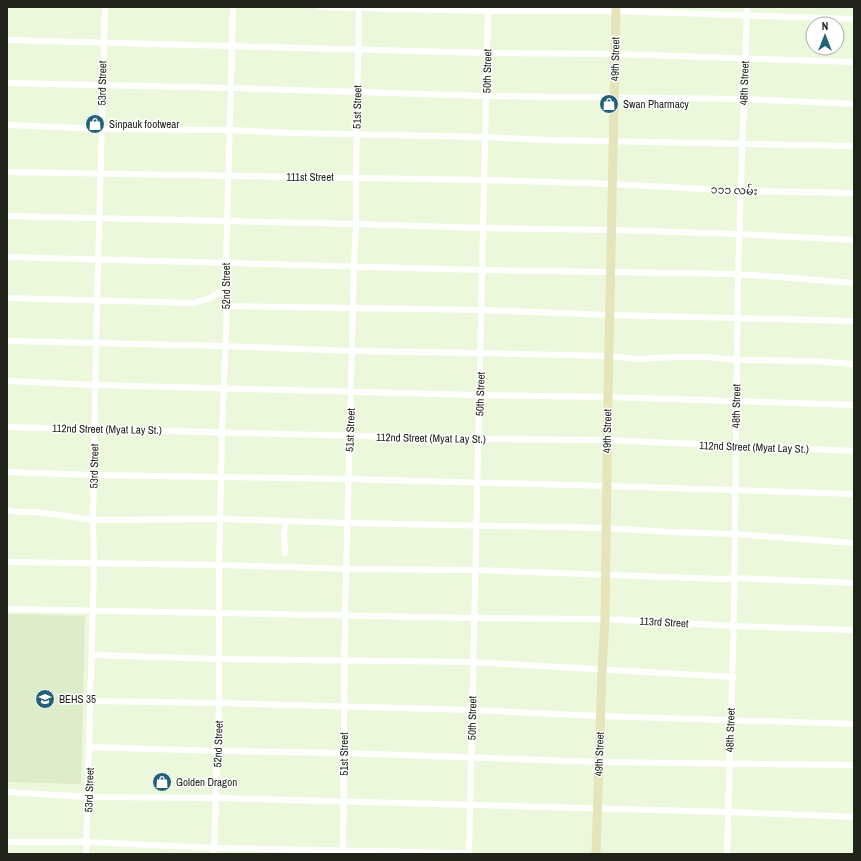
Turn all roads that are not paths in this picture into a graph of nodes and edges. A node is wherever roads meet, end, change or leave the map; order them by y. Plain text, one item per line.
1 (105, 7) edge
2 (233, 7) edge
3 (318, 7) edge
4 (747, 7) edge
5 (359, 8) edge
6 (488, 9) edge
7 (616, 9) edge
8 (746, 16) junction
9 (854, 19) edge
10 (7, 40) edge
11 (103, 43) junction
12 (231, 46) junction
13 (359, 50) junction
14 (487, 53) junction
15 (616, 54) junction
16 (745, 58) junction
17 (854, 62) edge
18 (7, 83) edge
19 (102, 86) junction
20 (230, 88) junction
21 (358, 92) junction
22 (486, 96) junction
23 (614, 98) junction
24 (744, 99) junction
25 (854, 104) edge
26 (7, 124) edge
27 (101, 129) junction
28 (229, 130) junction
29 (357, 134) junction
30 (485, 137) junction
31 (614, 141) junction
32 (742, 144) junction
33 (854, 146) edge
34 (7, 172) edge
35 (100, 173) junction
36 (229, 176) junction
37 (356, 177) junction
38 (484, 180) junction
39 (613, 184) junction
40 (741, 191) junction
41 (854, 193) edge
42 (7, 216) edge
43 (99, 219) junction
44 (228, 221) junction
45 (356, 224) junction
46 (482, 228) junction
47 (612, 230) junction
48 (740, 234) junction
49 (854, 240) edge
50 (7, 257) edge
51 (98, 259) junction
52 (226, 263) junction
53 (354, 266) junction
54 (482, 270) junction
55 (611, 272) junction
56 (738, 274) junction
57 (854, 283) edge
58 (226, 289) junction
59 (7, 298) edge
60 (97, 300) junction
61 (227, 306) junction
62 (353, 308) junction
63 (481, 310) junction
64 (610, 315) junction
65 (738, 318) junction
66 (854, 321) edge
67 (7, 341) edge
68 (96, 342) junction
69 (225, 346) junction
70 (352, 351) junction
71 (481, 352) junction
72 (609, 356) junction
73 (737, 360) junction
74 (854, 364) edge
75 (7, 381) edge
76 (95, 385) junction
77 (223, 389) junction
78 (352, 392) junction
79 (480, 396) junction
80 (608, 397) junction
81 (736, 401) junction
82 (854, 405) edge
83 (7, 427) edge
84 (95, 429) junction
85 (222, 432) junction
86 (350, 436) junction
87 (478, 439) junction
88 (607, 440) junction
89 (736, 446) junction
90 (854, 451) edge
91 (7, 472) edge
92 (94, 475) junction
93 (221, 478) junction
94 (349, 480) junction
95 (477, 483) junction
96 (606, 486) junction
97 (736, 490) junction
98 (854, 494) edge
99 (7, 510) edge
100 (220, 519) junction
101 (93, 520) junction
102 (286, 521) junction
103 (349, 523) junction
104 (476, 526) junction
105 (606, 528) junction
106 (735, 534) junction
107 (854, 543) edge
108 (285, 553) dead end
109 (7, 562) edge
110 (94, 564) junction
111 (219, 565) junction
112 (347, 569) junction
113 (475, 570) junction
114 (605, 574) junction
115 (734, 578) junction
116 (854, 583) edge
117 (7, 609) edge
118 (93, 610) junction
119 (219, 612) junction
120 (345, 615) junction
121 (474, 618) junction
122 (605, 619) junction
123 (734, 626) junction
124 (854, 630) edge
125 (92, 655) junction
126 (220, 659) junction
127 (345, 660) junction
128 (473, 662) junction
129 (602, 670) junction
130 (733, 677) junction
131 (91, 701) junction
132 (220, 703) junction
133 (345, 707) junction
134 (472, 710) junction
135 (600, 716) junction
136 (730, 721) junction
137 (854, 724) edge
138 (90, 747) junction
139 (217, 751) junction
140 (344, 753) junction
141 (472, 757) junction
142 (598, 762) junction
143 (729, 763) junction
144 (854, 765) edge
145 (7, 792) edge
146 (89, 797) junction
147 (216, 798) junction
148 (344, 801) junction
149 (471, 805) junction
150 (597, 808) junction
151 (729, 812) junction
152 (854, 817) edge
153 (7, 842) edge
154 (87, 842) junction
155 (214, 851) edge
156 (343, 852) edge
157 (86, 854) edge
158 (470, 854) edge
159 (596, 854) edge
160 (727, 854) edge

1 - 11 street, 53rd Street
2 - 12 street, 52nd Street
3 - 5 street
4 - 8 street, 48th Street
5 - 6 street
5 - 13 street, 51st Street
6 - 7 street
6 - 14 street, 50th Street
7 - 8 street
7 - 15 main road, 49th Street
8 - 9 street
8 - 16 street, 48th Street
10 - 11 street
11 - 12 street
11 - 19 street, 53rd Street
12 - 13 street
12 - 20 street, 52nd Street
13 - 14 street
13 - 21 street, 51st Street
14 - 15 street
14 - 22 street, 50th Street
15 - 16 street
15 - 23 main road, 49th Street
16 - 17 street
16 - 24 street, 48th Street
18 - 19 street
19 - 20 street
19 - 27 street, 53rd Street
20 - 21 street
20 - 28 street, 52nd Street
21 - 22 street
21 - 29 street, 51st Street
22 - 23 street
22 - 30 street, 50th Street
23 - 24 street
23 - 31 main road, 49th Street
24 - 25 street
24 - 32 street, 48th Street
26 - 27 street
27 - 28 street
27 - 35 street, 53rd Street
28 - 29 street
28 - 36 street, 52nd Street
29 - 30 street
29 - 37 street, 51st Street
30 - 31 street
30 - 38 street, 50th Street
31 - 32 street
31 - 39 main road, 49th Street
32 - 33 street
32 - 40 street, 48th Street
34 - 35 street, 111st Street
35 - 36 street, 111st Street
35 - 43 street, 53rd Street
36 - 37 street, 111st Street
36 - 44 street, 52nd Street
37 - 38 street, 111st Street
37 - 45 street, 51st Street
38 - 39 street, 111st Street
38 - 46 street, 50th Street
39 - 40 street, ၁၁၁ လမ်း
39 - 47 main road, 49th Street
40 - 41 street, ၁၁၁ လမ်း
40 - 48 street, 48th Street
42 - 43 street
43 - 44 street
43 - 51 street, 53rd Street
44 - 45 street
44 - 52 street, 52nd Street
45 - 46 street
45 - 53 street, 51st Street
46 - 47 street
46 - 54 street, 50th Street
47 - 48 street
47 - 55 main road, 49th Street
48 - 49 street
48 - 56 street, 48th Street
50 - 51 street
51 - 52 street
51 - 60 street, 53rd Street
52 - 53 street
52 - 58 street, 52nd Street
53 - 54 street
53 - 62 street, 51st Street
54 - 55 street
54 - 63 street, 50th Street
55 - 56 street
55 - 64 main road, 49th Street
56 - 57 street
56 - 65 street, 48th Street
58 - 60 street
58 - 61 street, 52nd Street
59 - 60 street
60 - 68 street, 53rd Street
61 - 62 street
61 - 69 street, 52nd Street
62 - 63 street
62 - 70 street, 51st Street
63 - 64 street
63 - 71 street, 50th Street
64 - 65 street
64 - 72 main road, 49th Street
65 - 66 street
65 - 73 street, 48th Street
67 - 68 street
68 - 69 street
68 - 76 street, 53rd Street
69 - 70 street
69 - 77 street, 52nd Street
70 - 71 street
70 - 78 street, 51st Street
71 - 72 street
71 - 79 street, 50th Street
72 - 73 street
72 - 80 main road, 49th Street
73 - 74 street
73 - 81 street, 48th Street
75 - 76 street
76 - 77 street
76 - 84 street, 53rd Street
77 - 78 street
77 - 85 street, 52nd Street
78 - 79 street
78 - 86 street, 51st Street
79 - 80 street
79 - 87 street, 50th Street
80 - 81 street
80 - 88 main road, 49th Street
81 - 82 street
81 - 89 street, 48th Street
83 - 84 street, 112nd Street (Myat Lay St.)
84 - 85 street, 112nd Street (Myat Lay St.)
84 - 92 street, 53rd Street
85 - 86 street, 112nd Street (Myat Lay St.)
85 - 93 street, 52nd Street
86 - 87 street, 112nd Street (Myat Lay St.)
86 - 94 street, 51st Street
87 - 88 street, 112nd Street (Myat Lay St.)
87 - 95 street, 50th Street
88 - 89 street, 112nd Street (Myat Lay St.)
88 - 96 main road, 49th Street
89 - 90 street, 112nd Street (Myat Lay St.)
89 - 97 street, 48th Street
91 - 92 street
92 - 93 street
92 - 101 street, 53rd Street
93 - 94 street
93 - 100 street, 52nd Street
94 - 95 street
94 - 103 street, 51st Street
95 - 96 street
95 - 104 street, 50th Street
96 - 97 street
96 - 105 main road, 49th Street
97 - 98 street
97 - 106 street, 48th Street
99 - 101 street
100 - 101 street
100 - 102 street
100 - 111 street, 52nd Street
101 - 110 street, 53rd Street
102 - 103 street
102 - 108 street
103 - 104 street
103 - 112 street, 51st Street
104 - 105 street
104 - 113 street, 50th Street
105 - 106 street
105 - 114 main road, 49th Street
106 - 107 street
106 - 115 street, 48th Street
109 - 110 street
110 - 111 street
110 - 118 street, 53rd Street
111 - 112 street
111 - 119 street, 52nd Street
112 - 113 street
112 - 120 street, 51st Street
113 - 114 street
113 - 121 street, 50th Street
114 - 115 street
114 - 122 main road, 49th Street
115 - 116 street
115 - 123 street, 48th Street
117 - 118 street, 113rd Street
118 - 119 street, 113rd Street
118 - 125 street, 53rd Street
119 - 120 street, 113rd Street
119 - 126 street, 52nd Street
120 - 121 street, 113rd Street
120 - 127 street, 51st Street
121 - 122 street, 113rd Street
121 - 128 street, 50th Street
122 - 123 street, 113rd Street
122 - 129 main road, 49th Street
123 - 124 street, 113rd Street
123 - 130 street, 48th Street
125 - 126 street
125 - 131 street, 53rd Street
126 - 127 street
126 - 132 street, 52nd Street
127 - 128 street
127 - 133 street, 51st Street
128 - 129 street
128 - 134 street, 50th Street
129 - 130 street
129 - 135 main road, 49th Street
130 - 136 street, 48th Street
131 - 132 street
131 - 138 street, 53rd Street
132 - 133 street
132 - 139 street, 52nd Street
133 - 134 street
133 - 140 street, 51st Street
134 - 135 street
134 - 141 street, 50th Street
135 - 136 street
135 - 142 main road, 49th Street
136 - 137 street
136 - 143 street, 48th Street
138 - 139 street
138 - 146 street, 53rd Street
139 - 140 street
139 - 147 street, 52nd Street
140 - 141 street
140 - 148 street, 51st Street
141 - 142 street
141 - 149 street, 50th Street
142 - 143 street
142 - 150 main road, 49th Street
143 - 144 street
143 - 151 street, 48th Street
145 - 146 street
146 - 147 street
146 - 154 street, 53rd Street
147 - 148 street
147 - 155 street, 52nd Street
148 - 149 street
148 - 156 street, 51st Street
149 - 150 street
149 - 158 street, 50th Street
150 - 151 street
150 - 159 main road, 49th Street
151 - 152 street
151 - 160 street, 48th Street
153 - 154 street
154 - 155 street
154 - 157 street, 53rd Street
155 - 156 street
156 - 158 street

